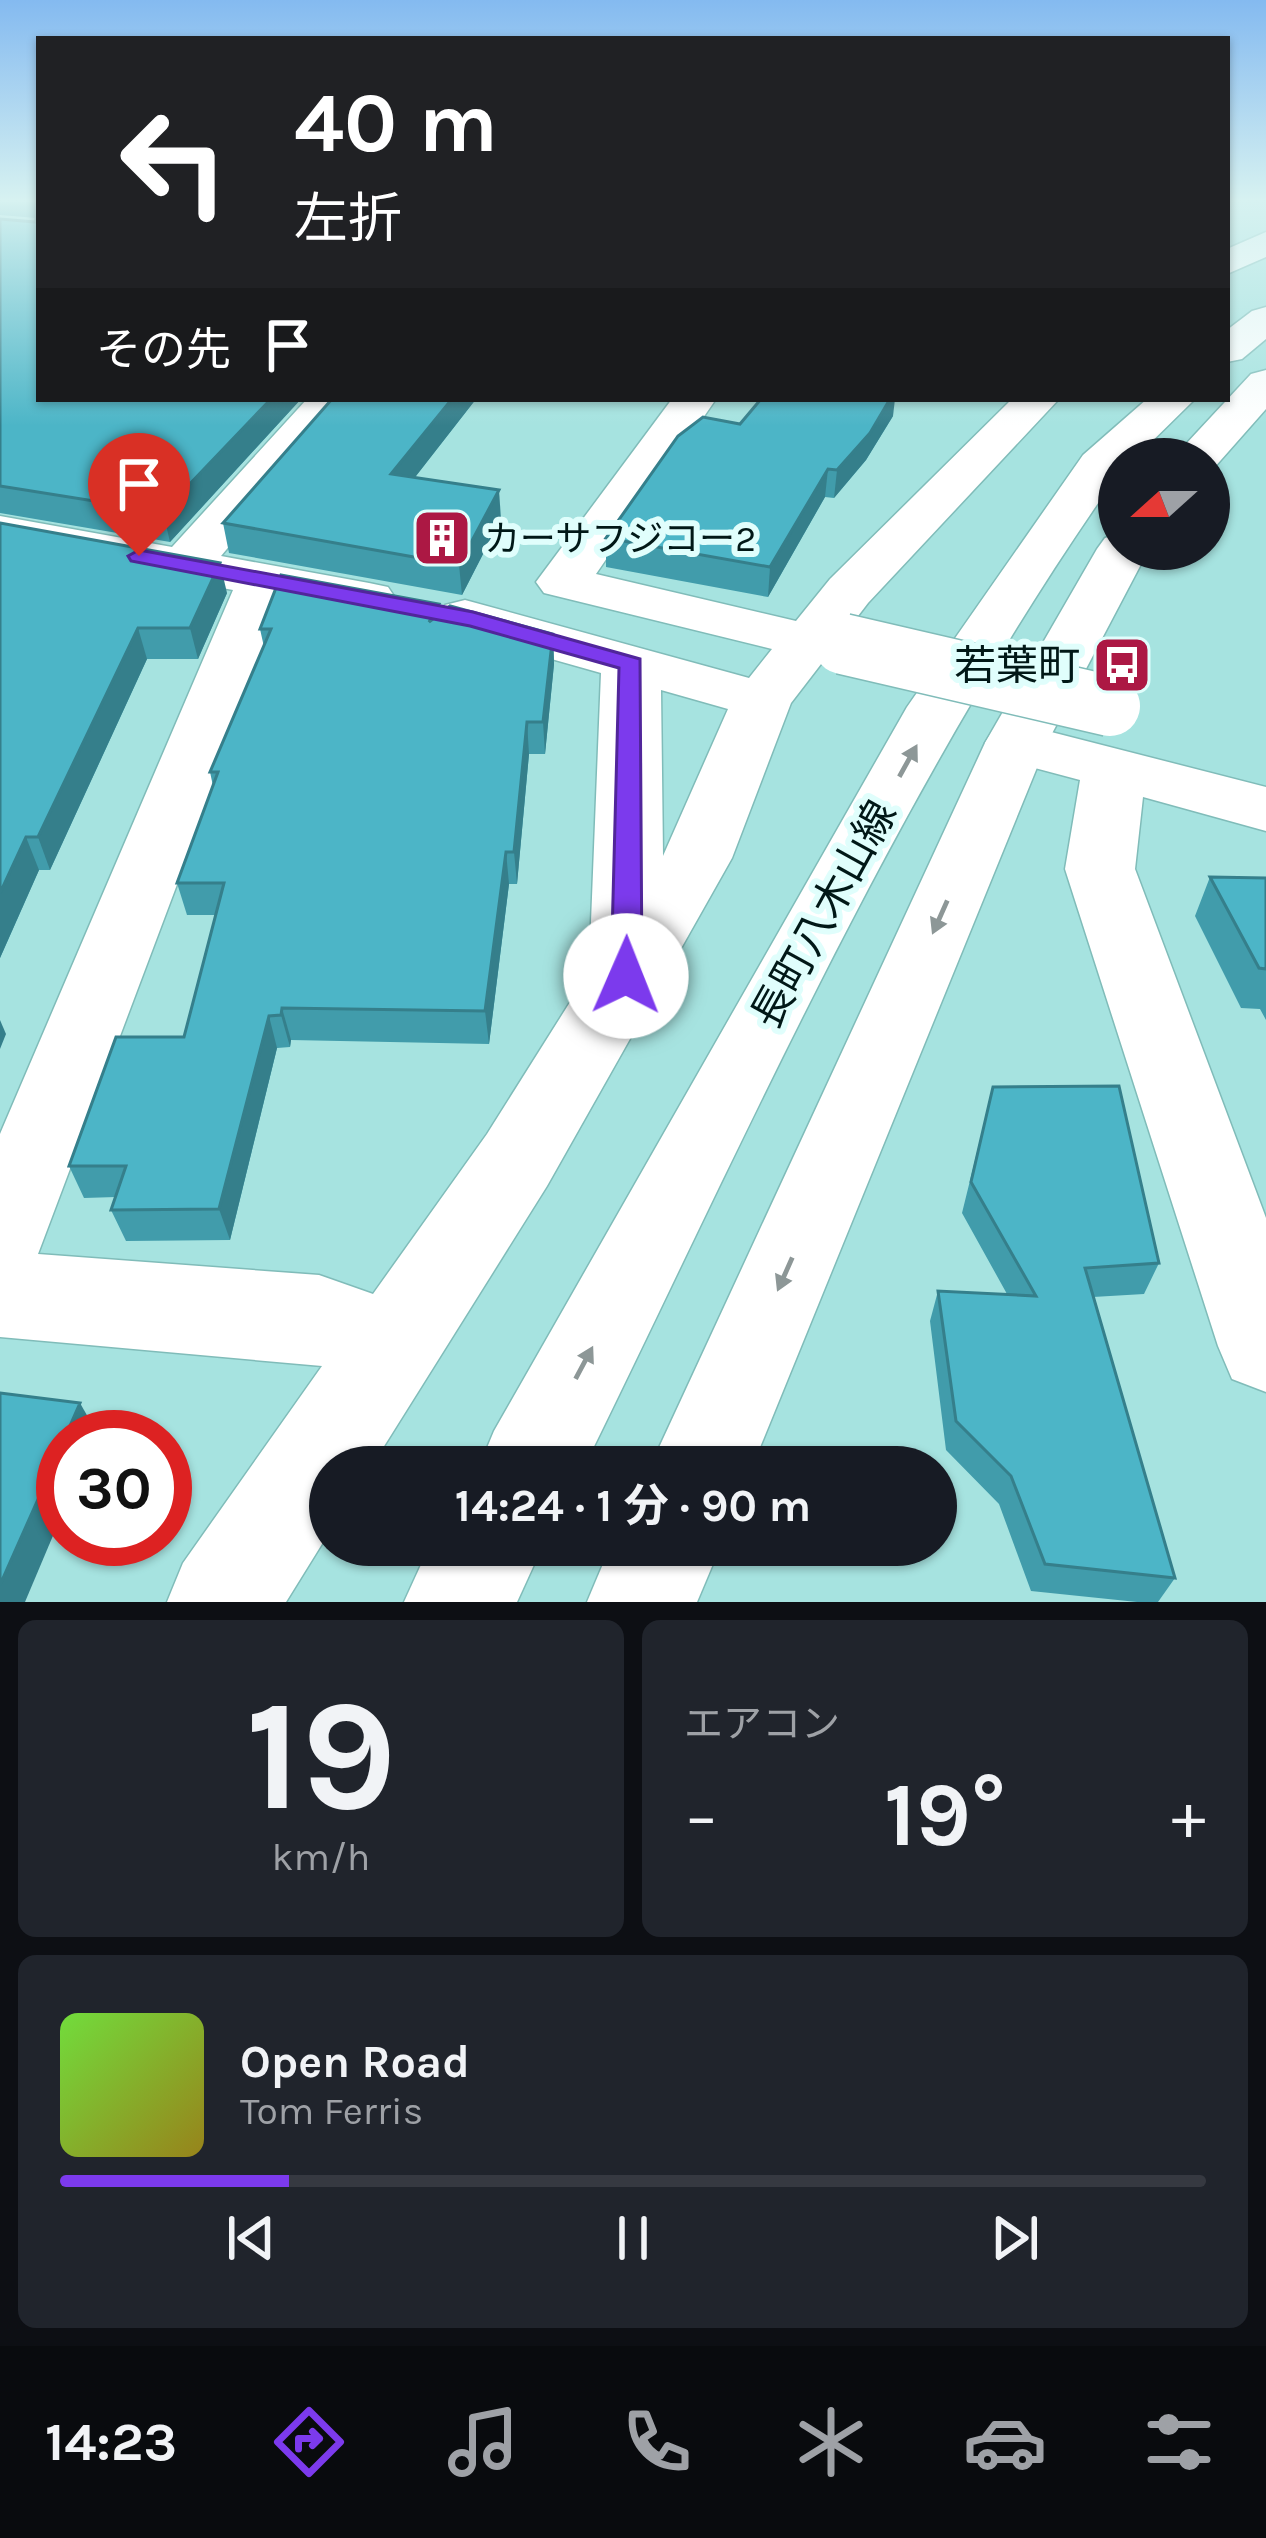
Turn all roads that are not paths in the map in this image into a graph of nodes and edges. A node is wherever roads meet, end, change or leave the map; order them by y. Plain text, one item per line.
1 (1266, 319) edge
2 (1230, 348) edge
3 (1266, 382) edge
4 (328, 402) edge
5 (692, 402) edge
6 (1034, 402) edge
7 (1170, 402) edge
8 (1215, 438) edge
9 (0, 531) edge
10 (184, 565) junction
11 (1111, 570) edge
12 (265, 579) junction
13 (804, 662) junction
14 (631, 664) junction
15 (1112, 738) junction
16 (1016, 743) junction
17 (1266, 809) edge
18 (626, 976) junction
19 (0, 1238) edge
20 (0, 1294) edge
21 (1266, 1346) edge
22 (393, 1347) junction
23 (541, 1446) edge
24 (709, 1446) edge
25 (478, 1566) edge
26 (658, 1566) edge
27 (222, 1602) edge
28 (459, 1602) edge
29 (642, 1602) edge

1 - 2 street
3 - 8 street
4 - 10 street
5 - 13 street
6 - 13 street
23 -> 7 street, 長町八木山線
9 - 10 street
10 - 12 street
11 - 16 street
12 - 14 street
12 - 19 street
13 - 14 street
13 - 15 street, bridge
13 - 18 street
14 - 18 street
15 - 16 street
15 - 17 street
15 - 21 street
16 -> 24 street
18 - 22 street
20 - 22 street
22 - 27 street
25 - 28 street
26 - 29 street

